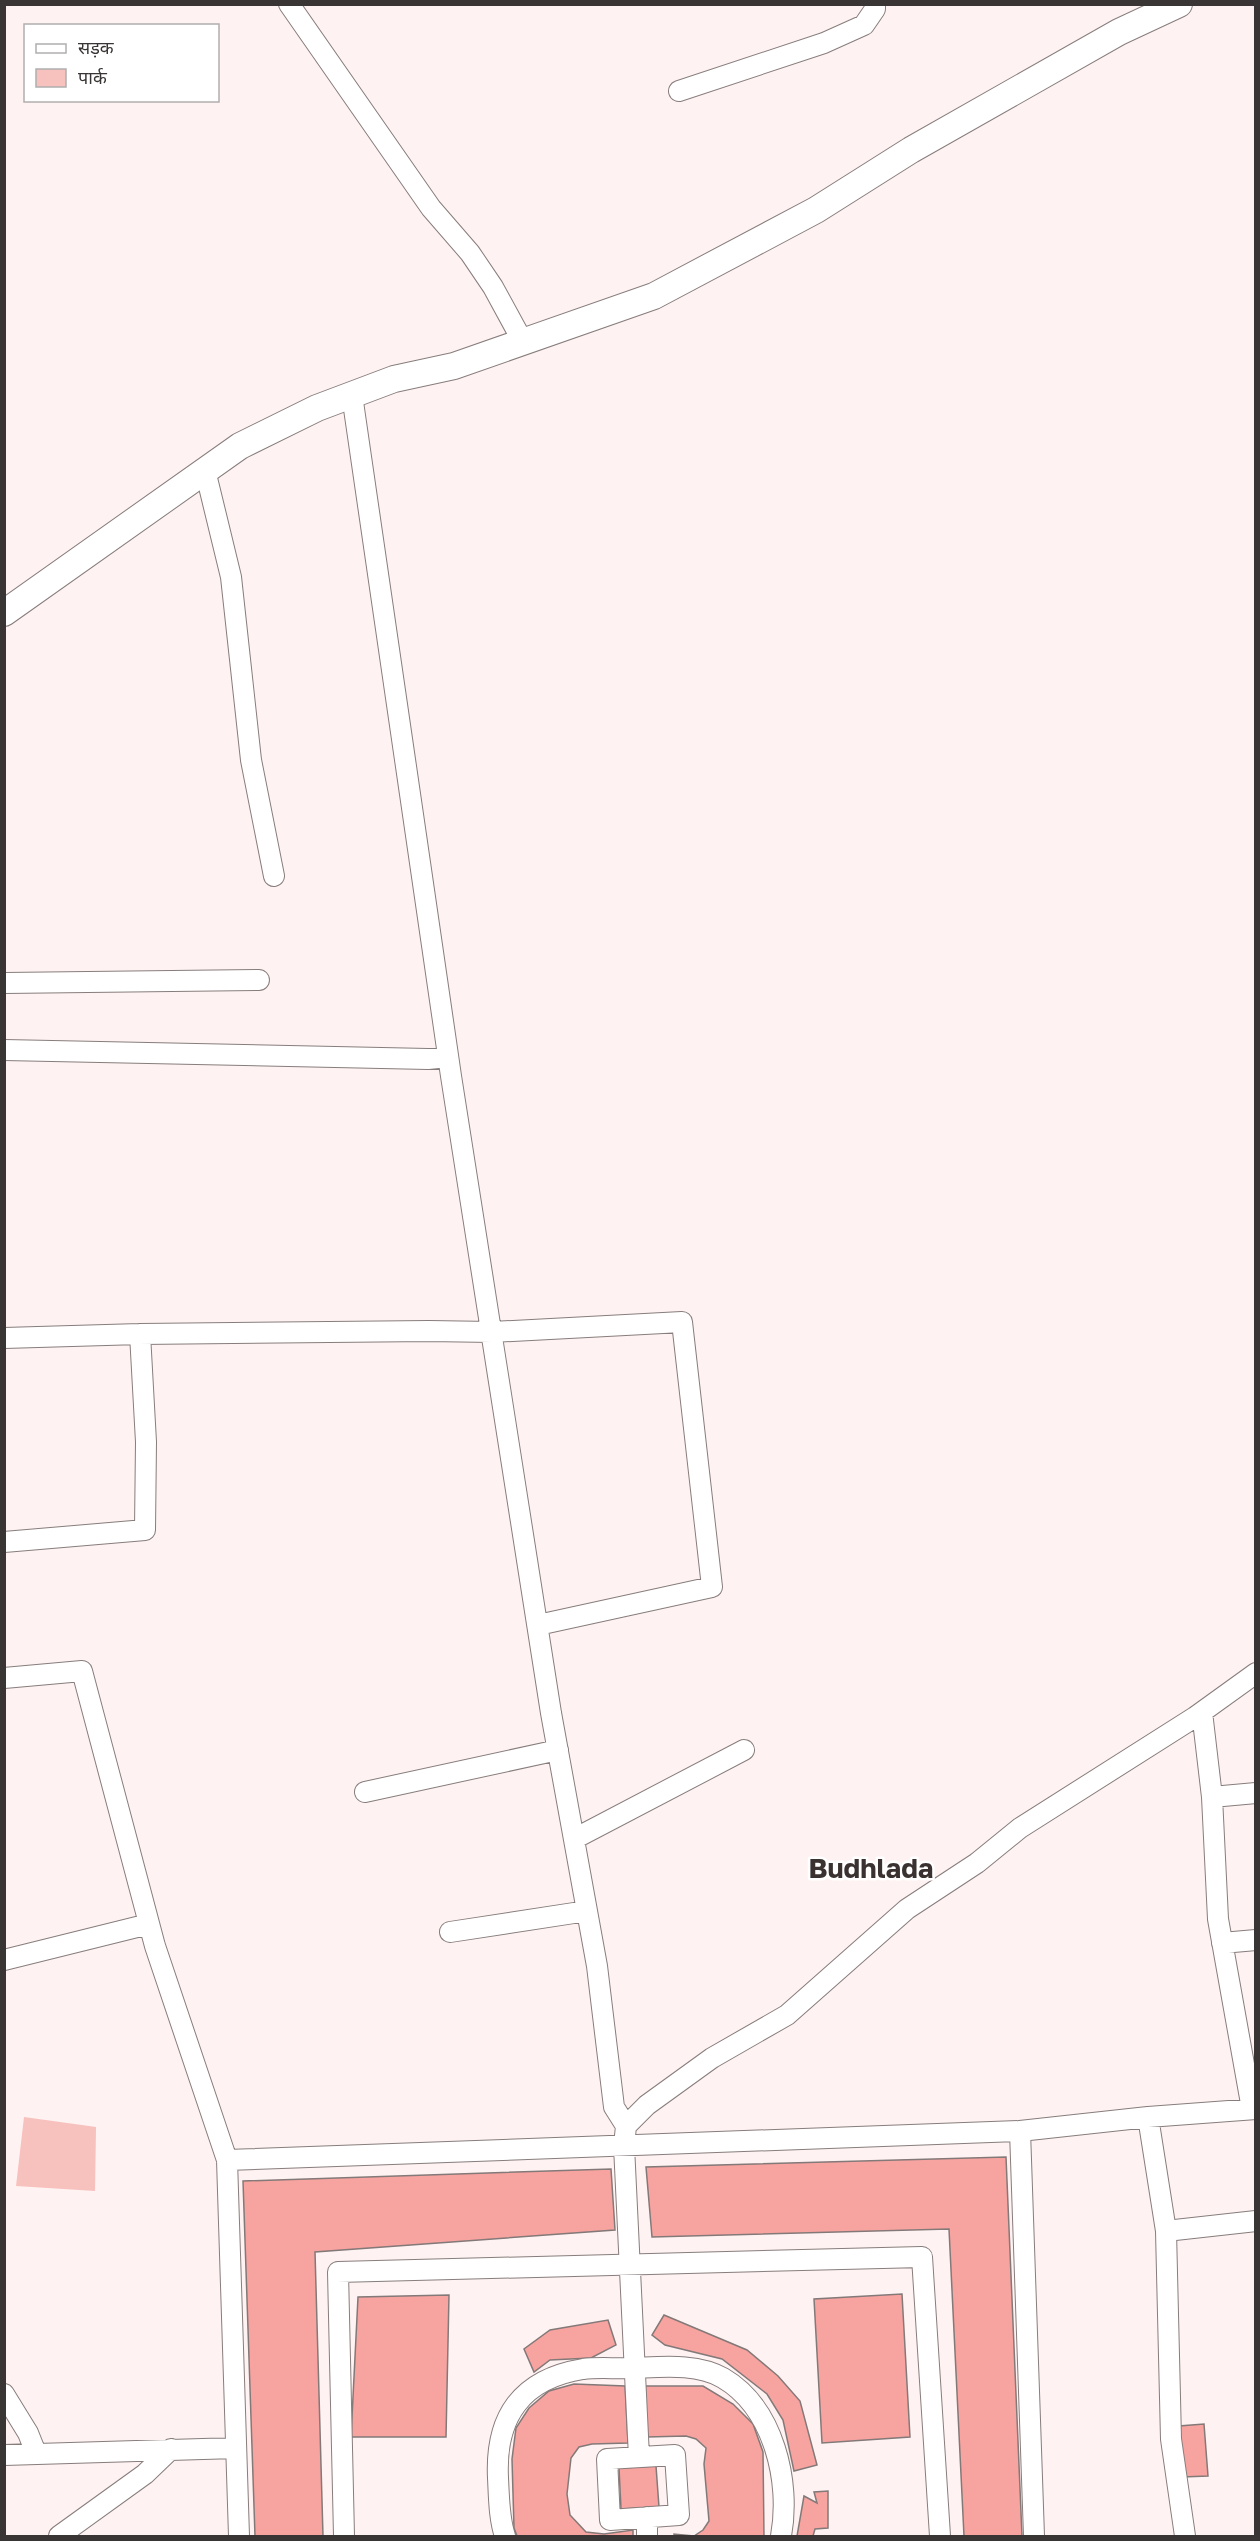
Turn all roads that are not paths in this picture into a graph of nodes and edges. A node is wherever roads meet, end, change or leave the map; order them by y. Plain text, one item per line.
1 (289, 4) edge
2 (875, 4) edge
3 (1179, 4) edge
4 (679, 91) dead end
5 (523, 342) junction
6 (352, 395) junction
7 (205, 470) junction
8 (4, 613) edge
9 (274, 876) dead end
10 (259, 981) dead end
11 (4, 983) edge
12 (4, 1050) edge
13 (448, 1058) junction
14 (492, 1332) junction
15 (140, 1334) junction
16 (4, 1338) edge
17 (4, 1542) edge
18 (538, 1625) junction
19 (1256, 1673) edge
20 (4, 1678) edge
21 (1202, 1712) junction
22 (558, 1750) junction
23 (744, 1750) dead end
24 (365, 1792) dead end
25 (1256, 1793) edge
26 (1212, 1797) junction
27 (574, 1839) junction
28 (587, 1911) junction
29 (149, 1924) junction
30 (450, 1932) dead end
31 (1256, 1940) edge
32 (1222, 1942) junction
33 (4, 1960) edge
34 (1254, 2109) edge
35 (1148, 2117) junction
36 (626, 2126) junction
37 (1020, 2132) junction
38 (624, 2146) junction
39 (227, 2160) junction
40 (1256, 2221) edge
41 (1166, 2231) junction
42 (631, 2263) junction
43 (635, 2368) junction
44 (4, 2394) edge
45 (236, 2448) junction
46 (171, 2450) junction
47 (36, 2453) junction
48 (4, 2455) edge
49 (639, 2457) junction
50 (647, 2527) edge
51 (59, 2536) edge
52 (239, 2536) edge
53 (344, 2536) edge
54 (505, 2536) edge
55 (781, 2536) edge
56 (940, 2536) edge
57 (1034, 2536) edge
58 (1185, 2536) edge

1 - 5 street
2 - 4 street
3 - 5 street
5 - 6 street
6 - 7 street
6 - 13 street
7 - 8 street
7 - 9 street
10 - 11 street
12 - 13 street
13 - 14 street
14 - 15 street
14 - 18 street
14 - 18 street
15 - 16 street
15 - 17 street
18 - 22 street
19 - 21 street
20 - 29 street
21 - 26 street
21 - 36 street
22 - 24 street
22 - 27 street
23 - 27 street
25 - 26 street
26 - 32 street
27 - 28 street
28 - 30 street
28 - 36 street
29 - 33 street
29 - 39 street
31 - 32 street
32 - 34 street
34 - 35 street
35 - 37 street
35 - 41 street
36 - 38 street
37 - 38 street
37 - 57 street
38 - 39 street
38 - 42 street
39 - 45 street
40 - 41 street
41 - 58 street
42 - 43 street
42 - 53 street
42 - 56 street
43 - 49 street
43 - 54 street
43 - 55 street
44 - 47 street
45 - 46 street
45 - 52 street
46 - 47 street
46 - 51 street
47 - 48 street
49 - 50 street
49 - 50 street

